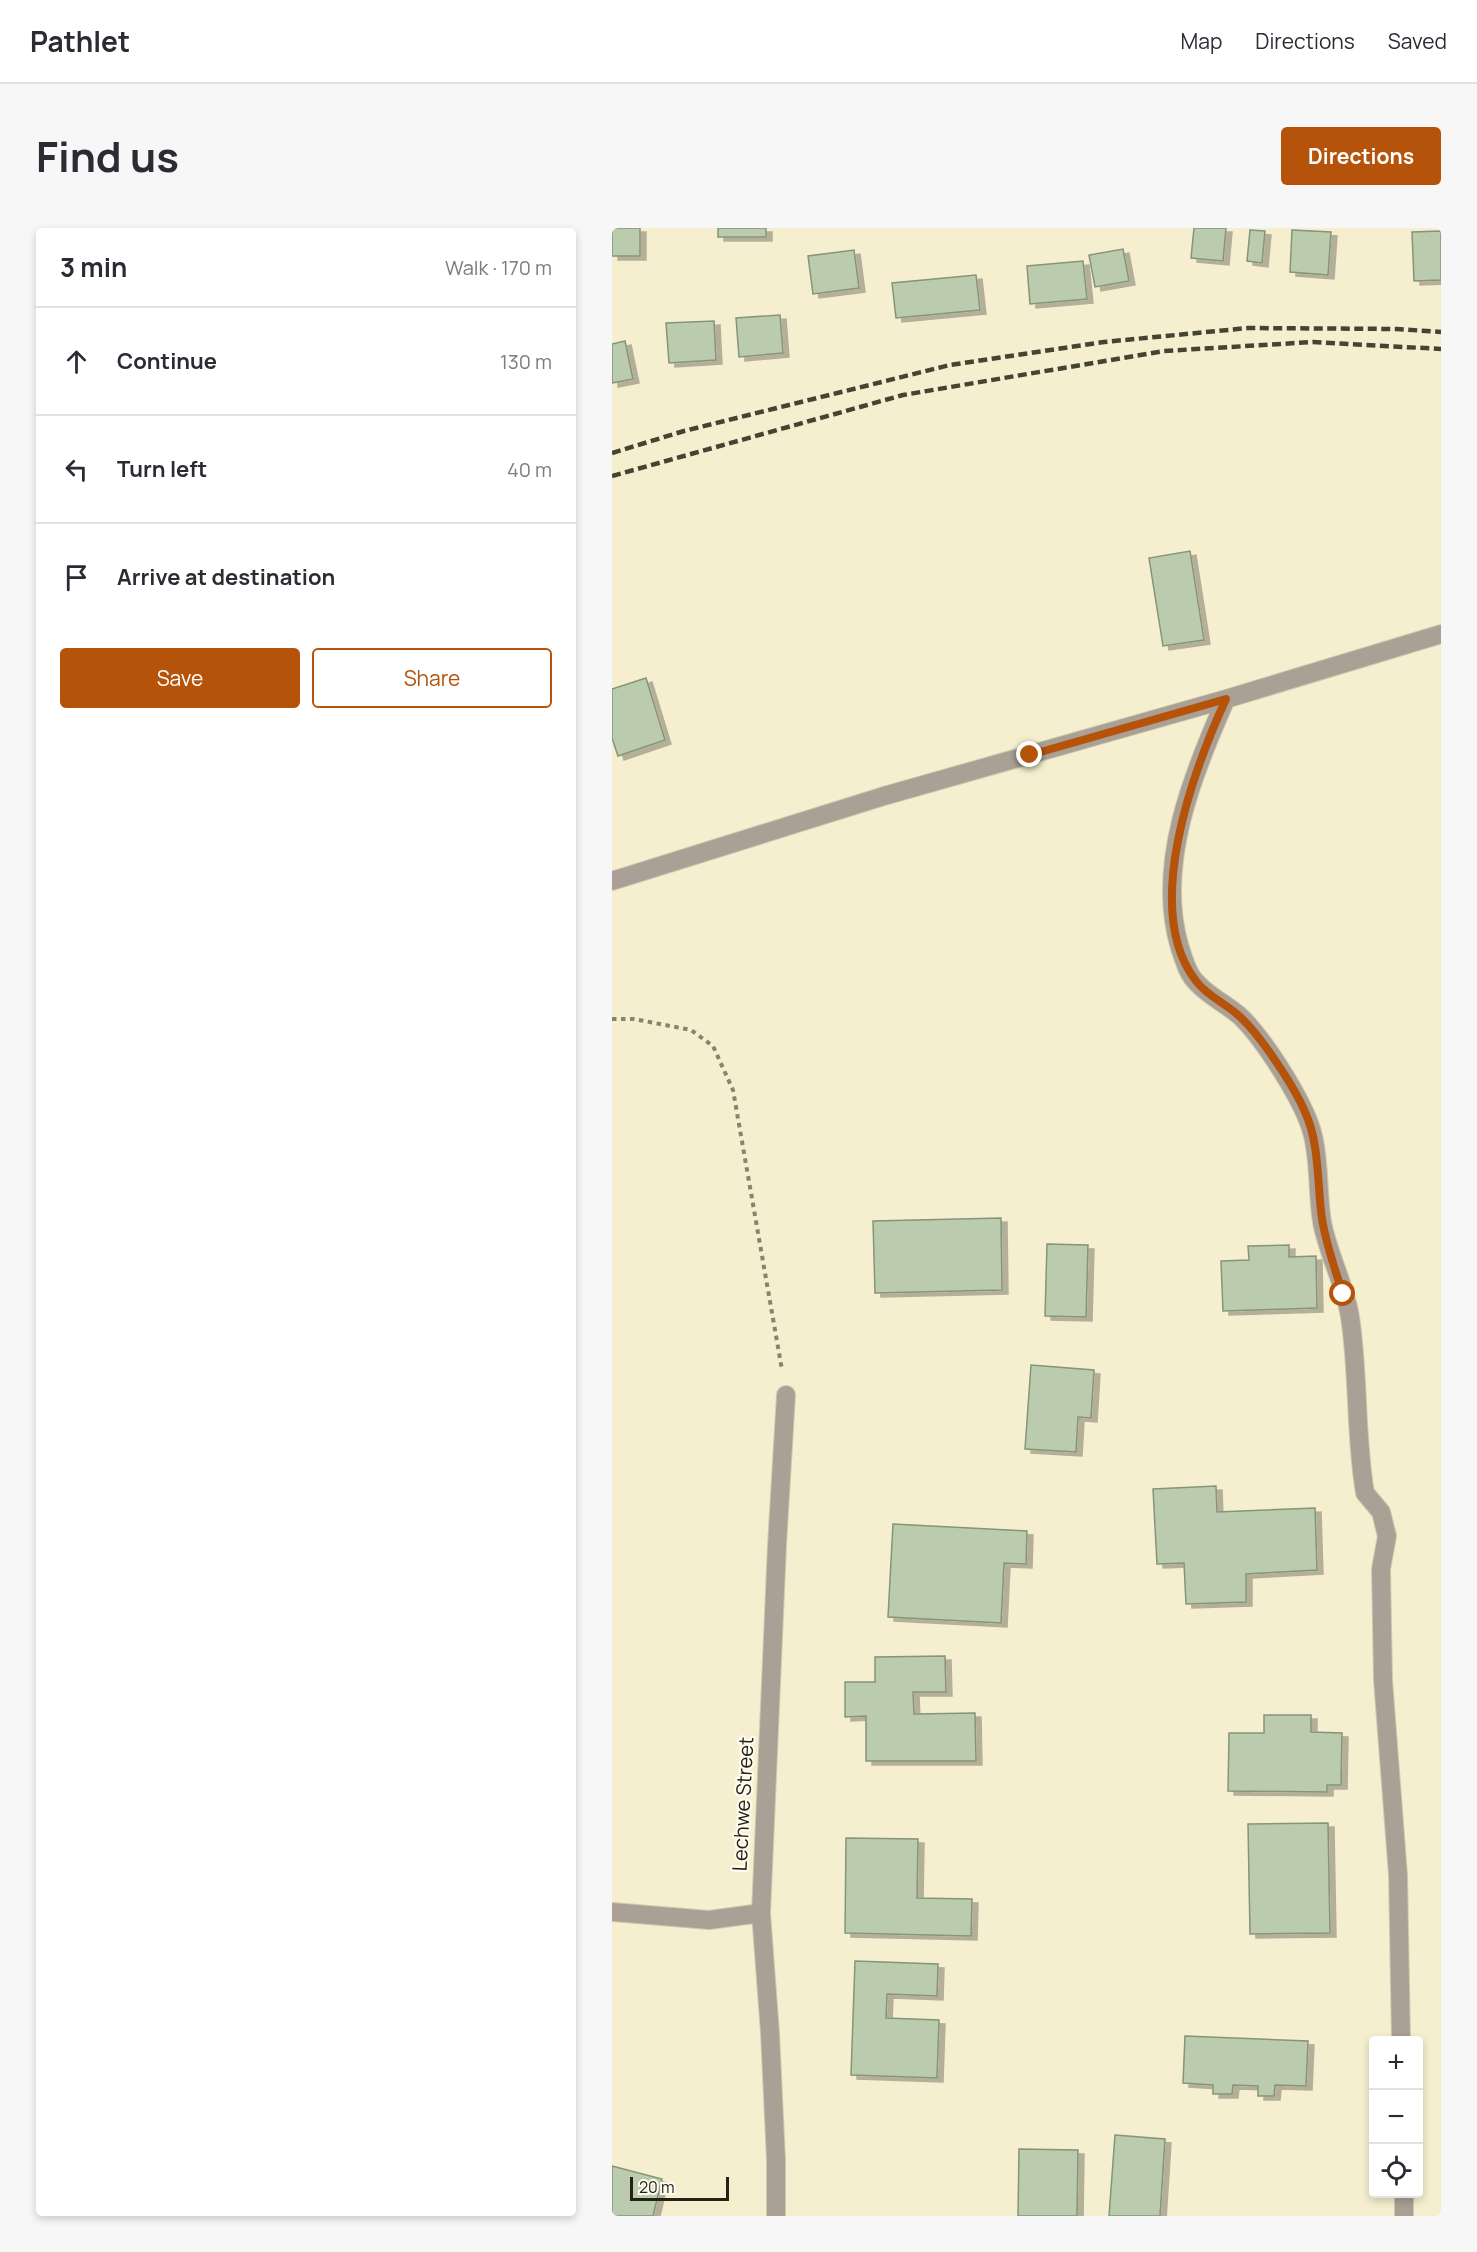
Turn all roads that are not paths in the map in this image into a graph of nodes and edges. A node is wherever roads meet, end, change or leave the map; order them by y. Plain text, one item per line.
1 (1441, 634) edge
2 (1226, 699) junction
3 (612, 881) edge
4 (786, 1395) road end
5 (612, 1912) edge
6 (761, 1913) junction
7 (1401, 2036) edge
8 (1404, 2198) edge
9 (776, 2216) edge
10 (1404, 2216) edge

1 - 2 street
2 - 3 street
2 - 7 street
4 - 6 street, Lechwe Street
5 - 6 street
6 - 9 street, Lechwe Street
8 - 10 street

